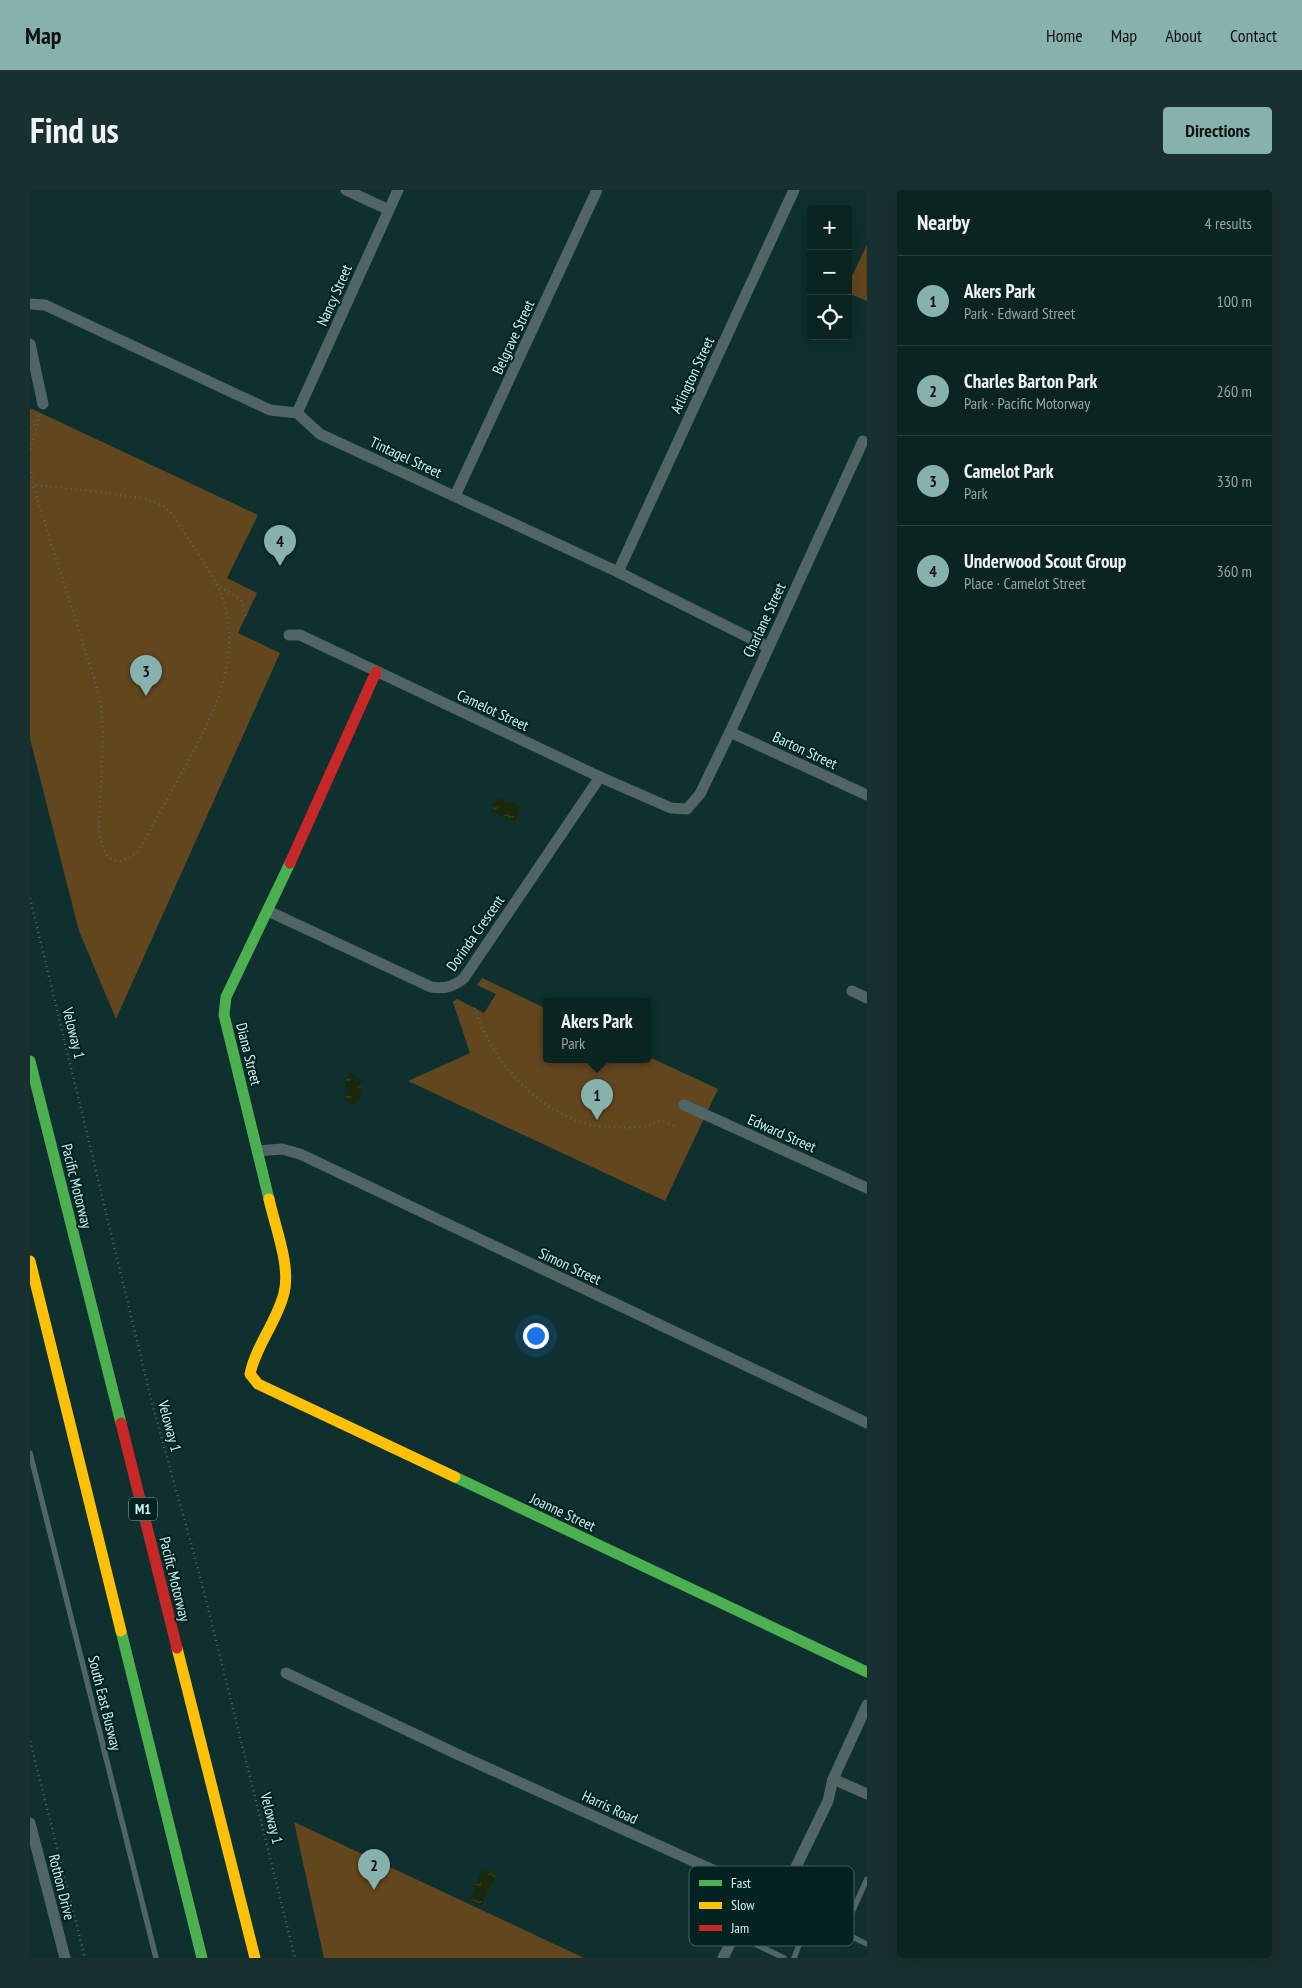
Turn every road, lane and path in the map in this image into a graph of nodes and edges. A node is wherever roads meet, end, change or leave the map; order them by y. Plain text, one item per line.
1 (346, 190) edge
2 (398, 190) edge
3 (597, 190) edge
4 (794, 190) edge
5 (389, 210) junction
6 (30, 304) edge
7 (30, 344) edge
8 (43, 404) joint
9 (297, 413) junction
10 (863, 441) dead end
11 (30, 448) edge
12 (30, 466) edge
13 (33, 485) junction
14 (455, 496) junction
15 (618, 572) junction
16 (216, 584) junction
17 (246, 616) dead end
18 (289, 636) dead end
19 (768, 647) junction
20 (376, 672) junction
21 (730, 732) junction
22 (600, 777) junction
23 (867, 795) edge
24 (687, 809) joint
25 (30, 898) edge
26 (268, 911) junction
27 (852, 990) dead end
28 (867, 998) edge
29 (474, 1008) dead end
30 (30, 1061) edge
31 (684, 1105) dead end
32 (674, 1126) dead end
33 (258, 1151) junction
34 (867, 1188) edge
35 (30, 1261) edge
36 (250, 1374) joint
37 (867, 1423) edge
38 (30, 1453) edge
39 (867, 1672) edge
40 (286, 1673) dead end
41 (867, 1705) edge
42 (30, 1741) edge
43 (833, 1779) junction
44 (867, 1794) edge
45 (30, 1823) edge
46 (704, 1866) edge
47 (796, 1866) edge
48 (867, 1879) edge
49 (854, 1908) edge
50 (854, 1938) edge
51 (867, 1944) edge
52 (730, 1946) edge
53 (759, 1946) edge
54 (800, 1946) edge
55 (65, 1958) edge
56 (85, 1958) edge
57 (156, 1958) edge
58 (202, 1958) edge
59 (255, 1958) edge
60 (295, 1958) edge
61 (724, 1958) edge
62 (784, 1958) edge
63 (794, 1958) edge

1 - 5 street
2 - 5 street, Nancy Street
3 - 14 street, Belgrave Street
4 - 15 street, Arlington Street
5 - 9 street, Nancy Street
6 - 9 street
7 - 8 street
8 - 11 path
9 - 14 street, Tintagel Street
10 - 19 street, Charlane Street
12 - 13 path
13 - 16 path
13 - 16 path
14 - 15 street, Tintagel Street
15 - 19 street, Tintagel Street
16 - 17 path
18 - 20 street, Camelot Street
19 - 21 street, Charlane Street
20 - 22 street, Camelot Street
20 - 26 main road, Diana Street
21 - 23 street, Barton Street
21 - 24 street, Charlane Street
22 - 24 street, Camelot Street
22 - 26 street, Dorinda Crescent
25 - 60 path, Veloway 1
26 - 33 main road, Diana Street
27 - 28 street
29 - 32 path
30 - 59 main road, Pacific Motorway / M1
31 - 34 street, Edward Street
33 - 36 main road, Diana Street
33 - 37 street, Simon Street
35 - 58 main road
36 - 39 main road, Joanne Street
38 - 57 lane, South East Busway
40 - 46 street, Harris Road
41 - 43 street
42 - 56 path
43 - 44 street
43 - 47 street
45 - 55 street, Rothon Drive
48 - 49 lane
50 - 51 lane
52 - 61 street
53 - 62 lane
54 - 63 lane

